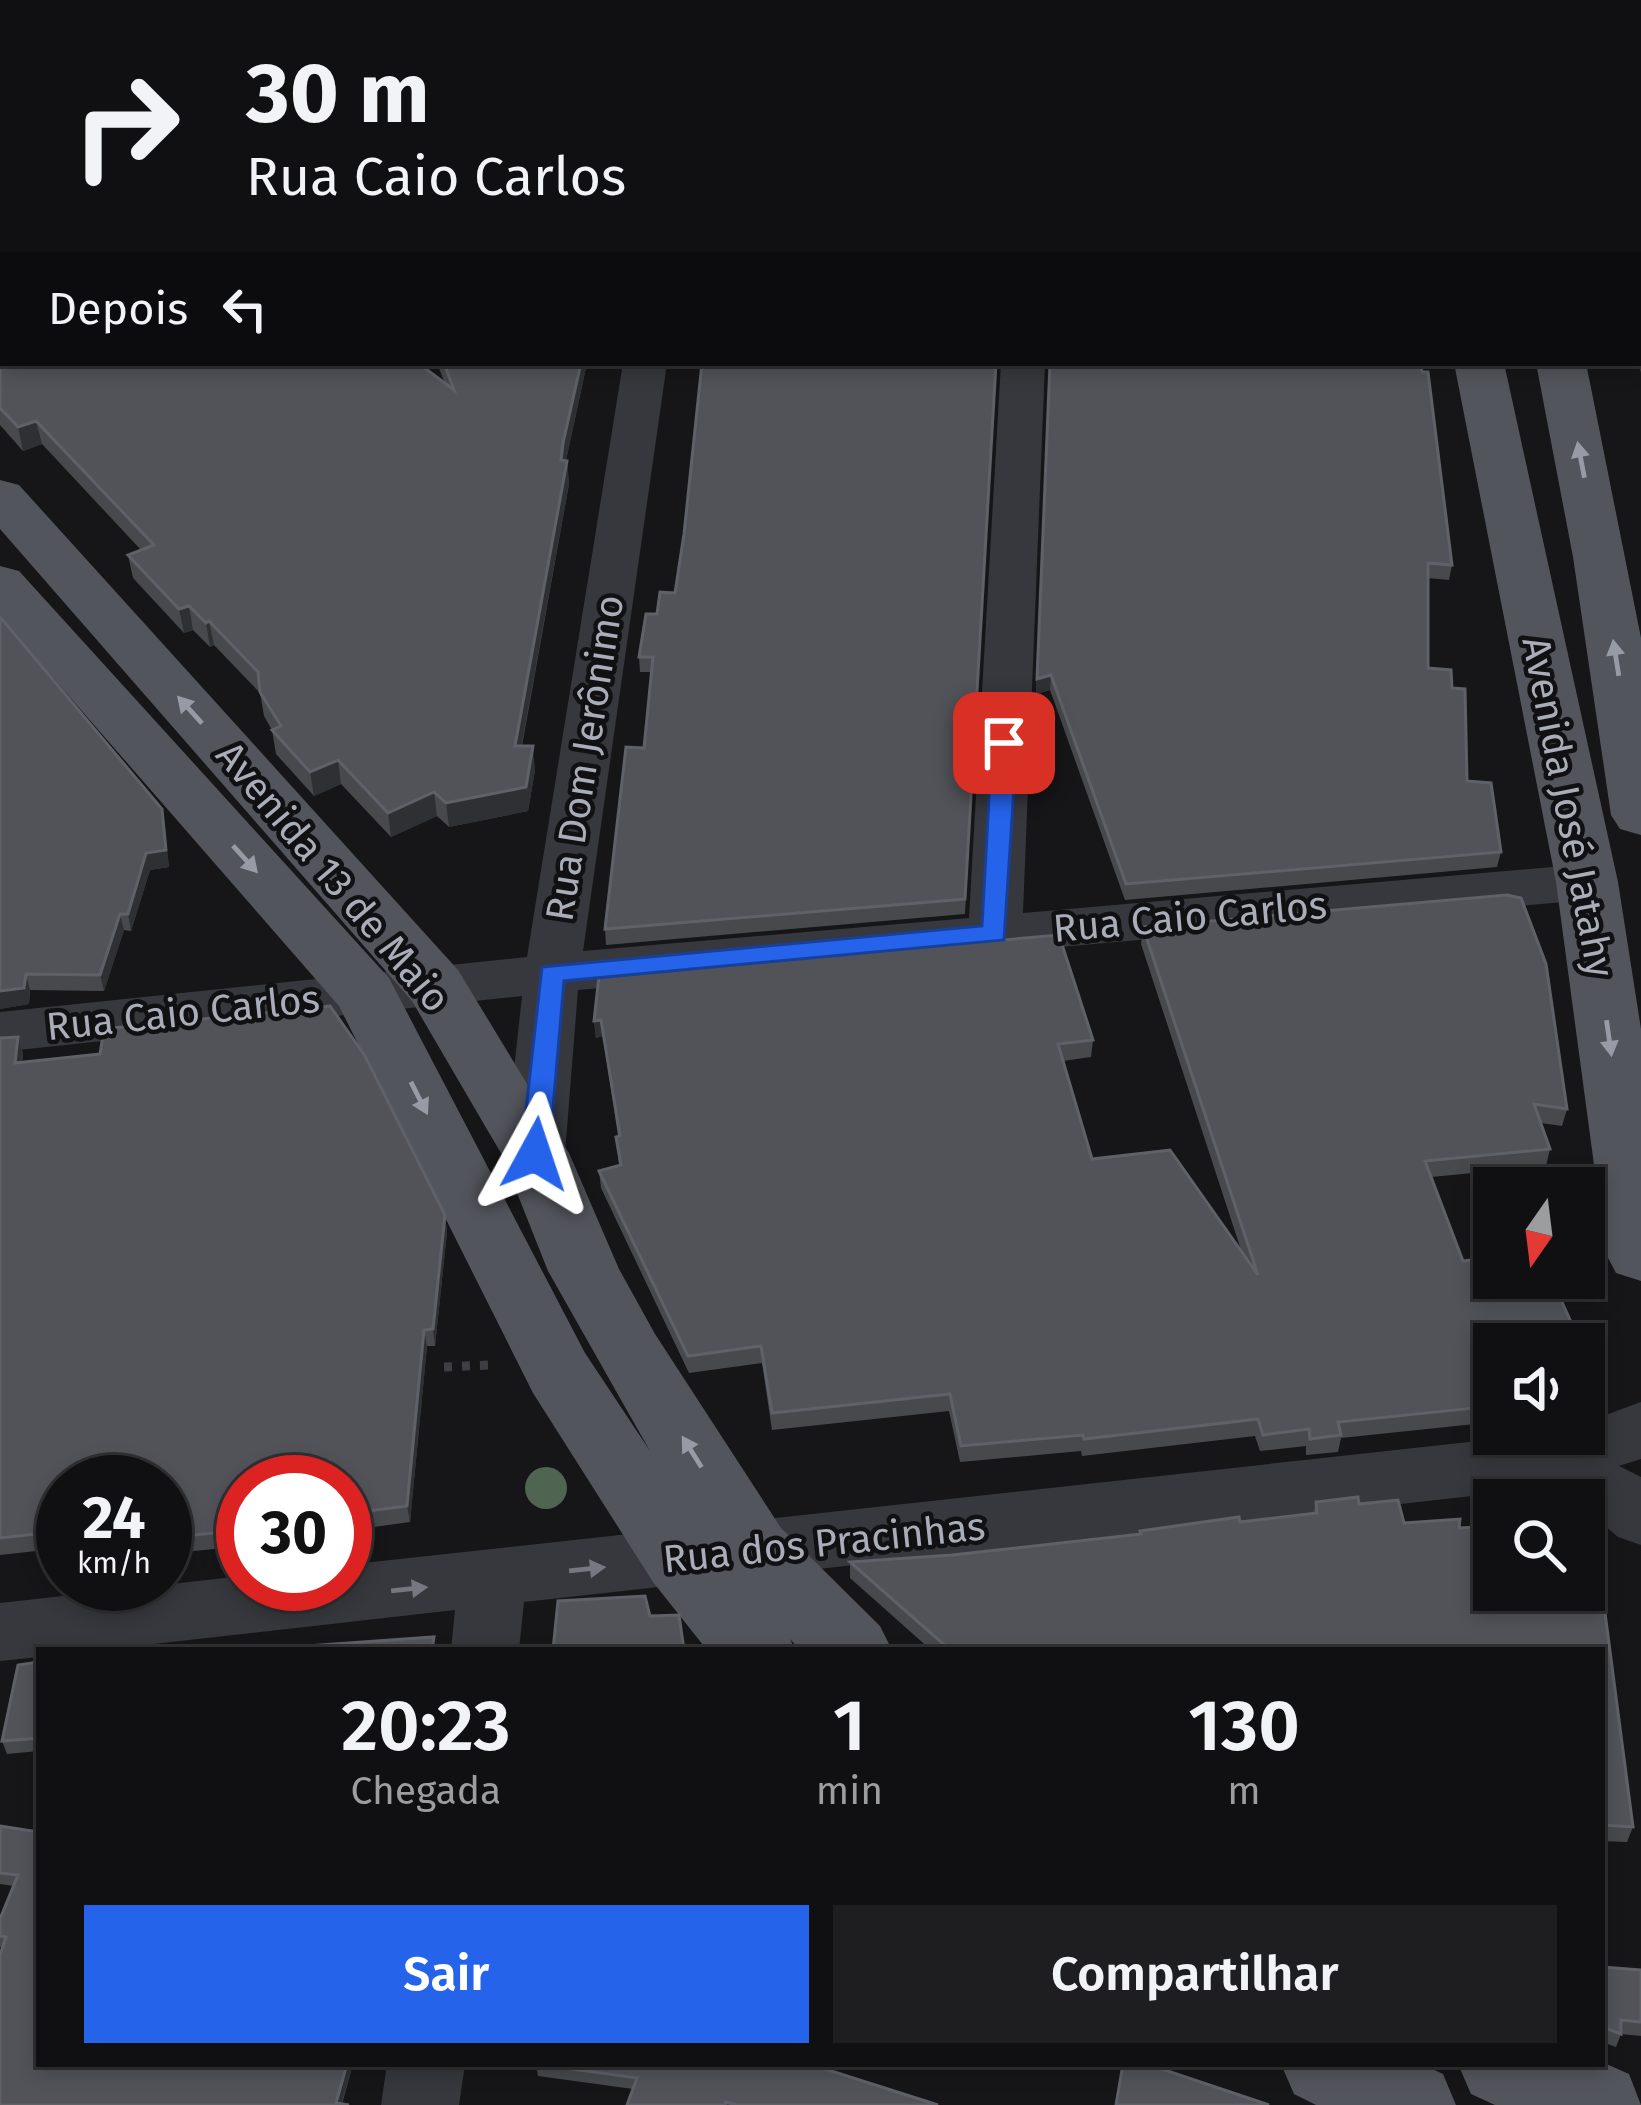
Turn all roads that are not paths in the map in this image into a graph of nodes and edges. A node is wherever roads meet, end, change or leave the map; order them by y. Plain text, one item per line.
1 (645, 366) edge
2 (1023, 366) edge
3 (1480, 366) edge
4 (1562, 366) edge
5 (0, 496) edge
6 (0, 583) edge
7 (1641, 815) edge
8 (1587, 882) junction
9 (995, 934) junction
10 (552, 974) junction
11 (435, 986) junction
12 (366, 994) junction
13 (0, 1032) edge
14 (535, 1154) junction
15 (1641, 1254) edge
16 (1641, 1428) edge
17 (1537, 1462) junction
18 (1641, 1518) edge
19 (717, 1555) junction
20 (494, 1580) junction
21 (0, 1632) edge
22 (485, 1647) edge
23 (753, 1647) edge
24 (848, 1647) edge
25 (426, 2067) edge
26 (1332, 2067) edge
27 (1510, 2067) edge
28 (421, 2105) edge
29 (1411, 2105) edge
30 (1598, 2105) edge

1 - 10 street, Rua Dom Jerônimo
2 - 9 street
3 - 8 main road, Avenida José Jatahy
7 -> 4 main road, Avenida José Jatahy
11 -> 5 main road, Avenida 13 de Maio
6 -> 12 main road, Avenida 13 de Maio
8 - 9 street, Rua Caio Carlos
8 -> 15 main road, Avenida José Jatahy
9 - 10 street, Rua Caio Carlos
10 - 11 street, Rua Caio Carlos
10 - 14 street, Rua Dom Jerônimo
11 - 12 street, Rua Caio Carlos
11 - 14 main road, Avenida 13 de Maio
12 - 13 street, Rua Caio Carlos
12 -> 19 main road, Avenida 13 de Maio
19 -> 14 main road, Avenida 13 de Maio
16 - 17 street, Rua dos Pracinhas
17 - 18 street
17 - 19 street, Rua dos Pracinhas
20 -> 19 street, Rua dos Pracinhas
19 - 23 main road, Avenida 13 de Maio
19 - 24 main road, Avenida 13 de Maio
21 -> 20 street, Rua dos Pracinhas
20 - 22 street
25 - 28 street
26 - 29 main road
27 - 30 main road

